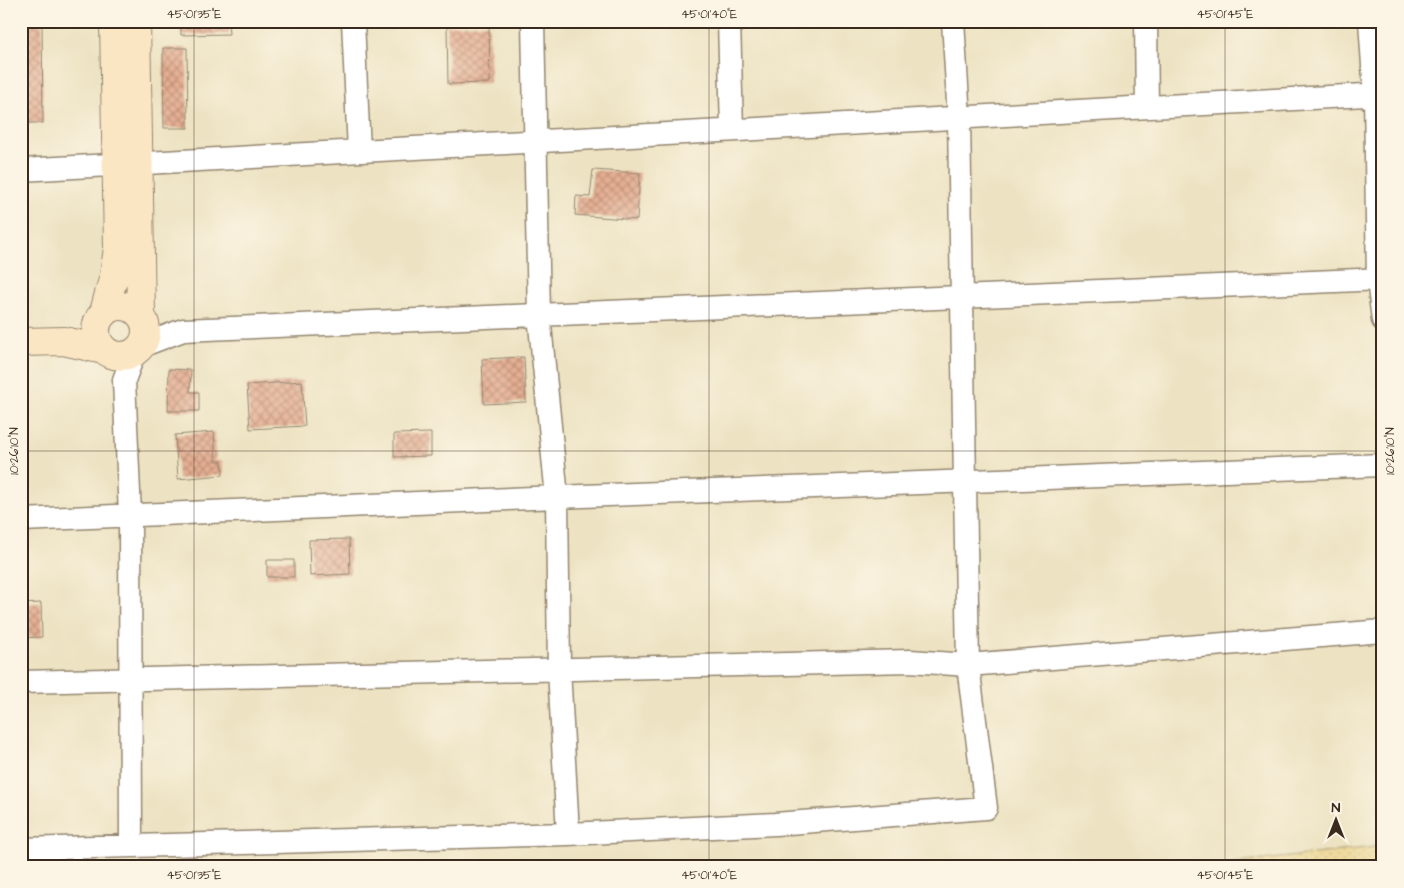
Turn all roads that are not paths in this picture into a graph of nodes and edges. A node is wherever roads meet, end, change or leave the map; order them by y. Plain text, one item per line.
1 (114, 21) edge
2 (136, 21) edge
3 (354, 21) edge
4 (533, 21) edge
5 (729, 21) edge
6 (953, 21) edge
7 (1146, 21) edge
8 (1370, 21) edge
9 (1379, 94) edge
10 (1147, 107) junction
11 (959, 118) junction
12 (732, 130) junction
13 (534, 141) junction
14 (359, 151) junction
15 (128, 164) junction
16 (21, 170) edge
17 (1380, 279) edge
18 (961, 297) junction
19 (102, 315) junction
20 (539, 315) junction
21 (141, 316) junction
22 (1383, 320) edge
23 (184, 330) junction
24 (64, 341) junction
25 (21, 342) edge
26 (123, 350) junction
27 (1383, 465) edge
28 (964, 481) junction
29 (556, 496) junction
30 (130, 514) junction
31 (21, 520) edge
32 (1383, 631) edge
33 (968, 664) junction
34 (559, 669) junction
35 (131, 680) junction
36 (21, 682) edge
37 (568, 834) junction
38 (132, 846) junction
39 (21, 849) edge

1 - 15 street
2 - 15 street
3 - 14 street
4 - 13 street
5 - 12 street
6 - 11 street
7 - 10 street
8 - 9 street
9 - 10 street
9 - 17 street
10 - 11 street
11 - 12 street
11 - 18 street
12 - 13 street
13 - 14 street
13 - 20 street
14 - 15 street
15 - 16 street
15 - 19 street
15 - 21 street
17 - 18 street
17 - 22 street
18 - 20 street
18 - 28 street
19 - 21 street
19 - 24 street
19 - 26 street
20 - 23 street
20 - 29 street
21 - 23 street
21 - 26 street
23 - 26 street
24 - 25 street
24 - 26 street
26 - 30 street
27 - 28 street
28 - 29 street
28 - 33 street
29 - 30 street
29 - 34 street
30 - 31 street
30 - 35 street
32 - 33 street
33 - 34 street
33 - 37 street
34 - 35 street
34 - 37 street
35 - 36 street
35 - 38 street
37 - 38 street
38 - 39 street

